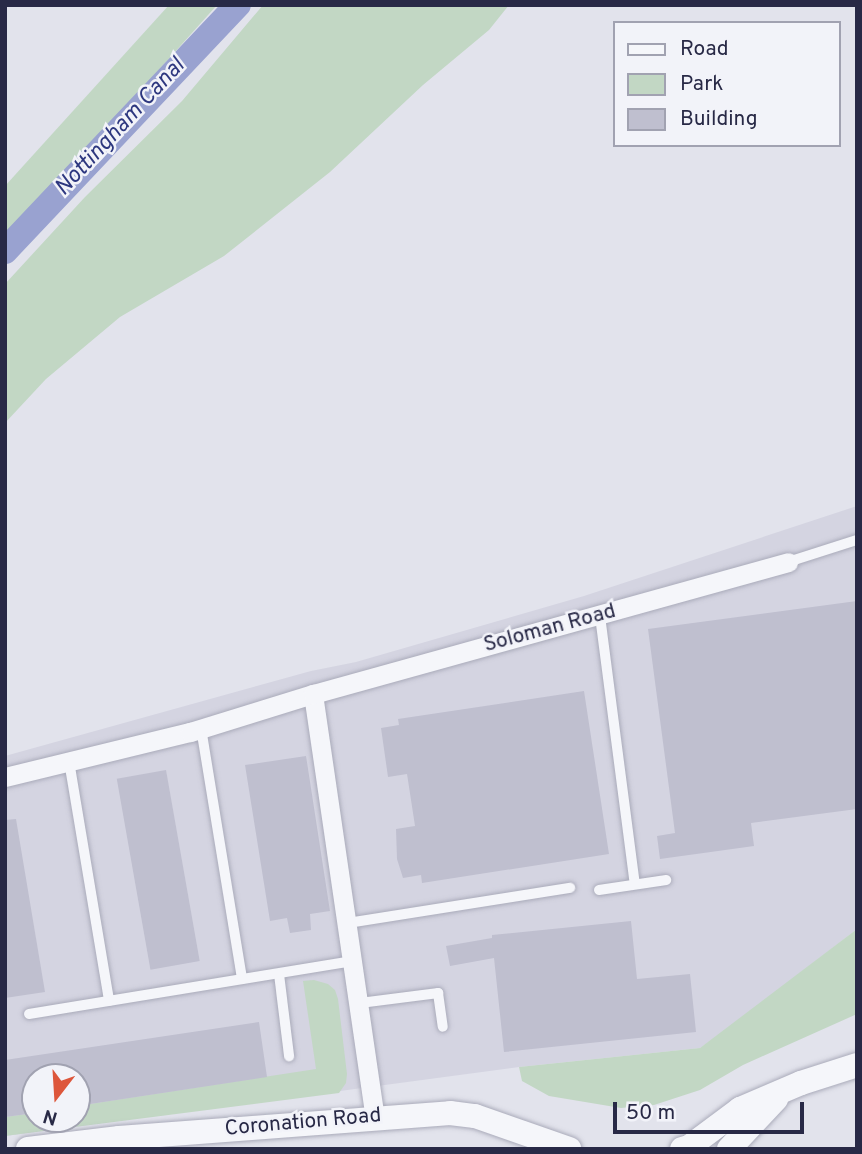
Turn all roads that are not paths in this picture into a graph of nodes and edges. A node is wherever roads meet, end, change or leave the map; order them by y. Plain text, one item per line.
1 (857, 540) edge
2 (788, 562) joint
3 (600, 616) junction
4 (313, 694) junction
5 (201, 728) junction
6 (69, 761) junction
7 (5, 777) edge
8 (666, 880) dead end
9 (635, 884) junction
10 (570, 888) dead end
11 (599, 890) dead end
12 (348, 923) junction
13 (354, 961) junction
14 (279, 974) junction
15 (242, 979) junction
16 (108, 1001) junction
17 (360, 1003) junction
18 (29, 1014) dead end
19 (443, 1027) dead end
20 (289, 1056) dead end
21 (857, 1065) edge
22 (783, 1091) junction
23 (374, 1117) junction
24 (494, 1122) junction
25 (28, 1149) edge
26 (512, 1149) edge
27 (569, 1149) edge
28 (682, 1149) edge
29 (729, 1149) edge

1 - 2 lane
2 - 3 street, Soloman Road
3 - 4 street, Soloman Road
3 - 9 lane
4 - 5 street, Soloman Road
4 - 12 street
5 - 6 street, Soloman Road
5 - 15 lane
6 - 7 street, Soloman Road
6 - 16 lane
8 - 9 lane
9 - 11 lane
10 - 12 lane
12 - 13 street
13 - 14 lane
13 - 17 street
14 - 15 lane
14 - 20 lane
15 - 16 lane
16 - 18 lane
17 - 19 lane
17 - 23 street
21 - 22 street
22 - 28 street
22 - 29 street
23 - 24 street, Coronation Road
23 - 25 street, Coronation Road
24 - 26 street
24 - 27 street, Coronation Road

